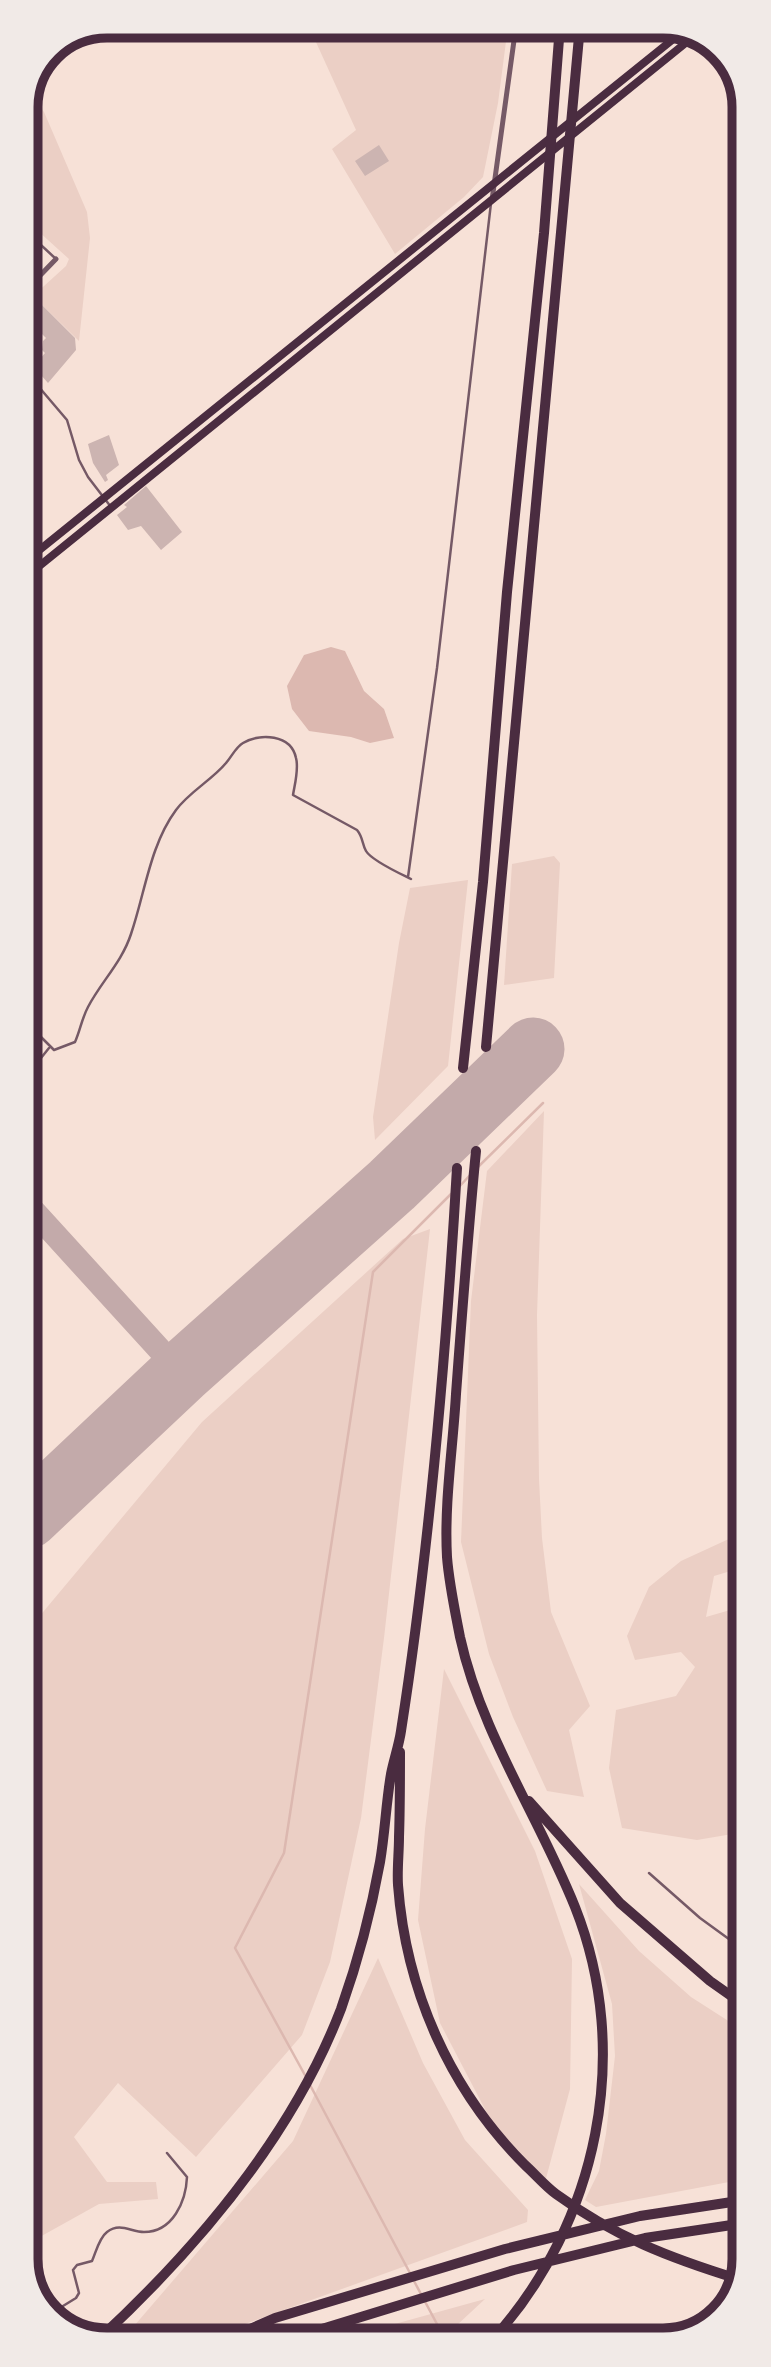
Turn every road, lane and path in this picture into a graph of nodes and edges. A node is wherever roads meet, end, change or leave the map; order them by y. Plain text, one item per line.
1 (514, 39) edge
2 (559, 39) edge
3 (579, 39) edge
4 (672, 40) edge
5 (687, 43) edge
6 (494, 182) junction
7 (492, 200) junction
8 (38, 243) edge
9 (55, 259) joint
10 (38, 277) edge
11 (38, 386) edge
12 (102, 498) junction
13 (111, 508) junction
14 (38, 551) edge
15 (38, 567) edge
16 (38, 1036) edge
17 (486, 1047) dead end
18 (49, 1048) junction
19 (38, 1062) edge
20 (463, 1068) dead end
21 (476, 1151) dead end
22 (457, 1168) dead end
23 (401, 1734) junction
24 (517, 1788) junction
25 (649, 1872) dead end
26 (732, 1941) edge
27 (732, 1997) edge
28 (167, 2153) dead end
29 (732, 2202) edge
30 (732, 2225) edge
31 (730, 2277) edge
32 (59, 2308) edge
33 (111, 2328) edge
34 (252, 2328) edge
35 (325, 2328) edge
36 (501, 2328) edge

1 - 6 street
2 - 20 highway
3 - 17 highway
4 - 6 main road
5 - 7 main road
6 - 7 street
6 - 12 main road
7 - 13 main road
7 - 18 lane
8 - 9 lane
9 - 10 street
11 - 12 lane
12 - 13 lane
12 - 14 main road
13 - 15 main road
16 - 18 lane
18 - 19 lane
21 - 24 highway
22 - 23 highway
23 - 31 highway
23 - 33 highway
24 - 27 highway
24 - 36 highway
25 - 26 lane
28 - 32 lane
29 - 34 highway
30 - 35 highway

